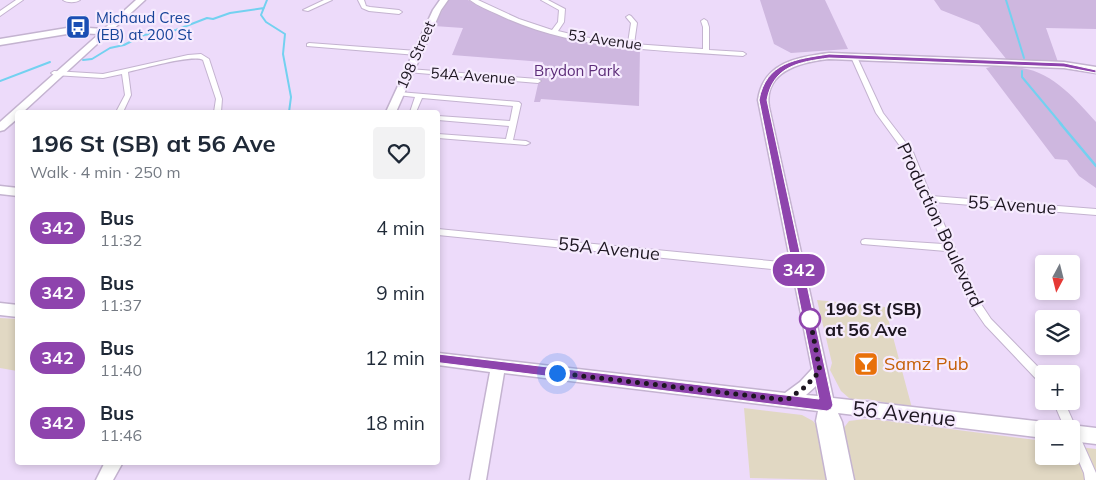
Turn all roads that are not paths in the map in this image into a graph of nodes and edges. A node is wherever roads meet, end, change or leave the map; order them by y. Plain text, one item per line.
1 (20, 0) edge
2 (66, 0) edge
3 (77, 0) edge
4 (136, 0) edge
5 (141, 0) edge
6 (329, 0) edge
7 (361, 0) edge
8 (444, 0) edge
9 (473, 0) edge
10 (485, 0) edge
11 (544, 0) edge
12 (306, 10) dead end
13 (399, 12) dead end
14 (0, 14) edge
15 (630, 18) dead end
16 (704, 21) dead end
17 (556, 30) junction
18 (101, 32) junction
19 (0, 42) edge
20 (632, 42) junction
21 (309, 45) dead end
22 (708, 49) junction
23 (743, 52) dead end
24 (418, 53) junction
25 (854, 57) junction
26 (1096, 70) edge
27 (409, 71) junction
28 (125, 72) junction
29 (57, 73) junction
30 (538, 81) dead end
31 (399, 94) junction
32 (420, 95) junction
33 (19, 110) edge
34 (121, 110) edge
35 (218, 110) edge
36 (392, 110) edge
37 (414, 110) edge
38 (15, 114) edge
39 (440, 118) edge
40 (0, 122) edge
41 (513, 124) junction
42 (0, 128) edge
43 (440, 136) edge
44 (509, 142) junction
45 (526, 143) dead end
46 (0, 190) edge
47 (15, 192) edge
48 (929, 199) junction
49 (1096, 212) edge
50 (440, 232) edge
51 (865, 242) dead end
52 (949, 248) junction
53 (781, 266) dead end
54 (0, 309) edge
55 (15, 311) edge
56 (440, 359) edge
57 (498, 366) junction
58 (1035, 370) edge
59 (820, 371) junction
60 (787, 400) junction
61 (827, 405) junction
62 (1035, 429) edge
63 (1080, 433) edge
64 (1096, 436) edge
65 (1080, 450) edge
66 (113, 465) edge
67 (104, 480) edge
68 (478, 480) edge
69 (835, 480) edge
70 (846, 480) edge
71 (1091, 480) edge

1 - 14 street
2 - 3 street
4 - 18 street
5 - 18 street
6 - 12 street
7 - 13 street
8 - 24 street, 198 Street
9 - 17 street, 53 Avenue
10 - 17 street, 53 Avenue
11 - 17 street
15 - 20 street
16 - 22 street
17 - 20 street, 53 Avenue
18 - 19 street
18 - 29 street
20 - 22 street, 53 Avenue
21 - 24 street
22 - 23 street, 53 Avenue
24 - 27 street, 198 Street
25 - 26 street
25 - 48 street, Production Boulevard
25 - 59 street
27 - 30 street, 54A Avenue
27 - 31 street, 198 Street
28 - 29 street
28 - 34 street
28 - 35 street
29 - 33 street
29 - 40 street
31 - 32 street
31 - 36 street, 198 Street
32 - 37 street
32 - 41 street
38 - 42 street
39 - 41 street
41 - 44 street
43 - 44 street
44 - 45 street
46 - 47 street
48 - 49 street, 55 Avenue
48 - 52 street, Production Boulevard
50 - 53 street, 55A Avenue
51 - 52 street
52 - 58 street, Production Boulevard
54 - 55 street
56 - 57 street, 56 Avenue
57 - 60 street, 56 Avenue
57 - 68 street
59 - 60 street
59 - 61 street
60 - 61 street, 56 Avenue
61 - 62 street, 56 Avenue
61 - 69 street
61 - 70 street
63 - 64 street
65 - 71 street
66 - 67 street

